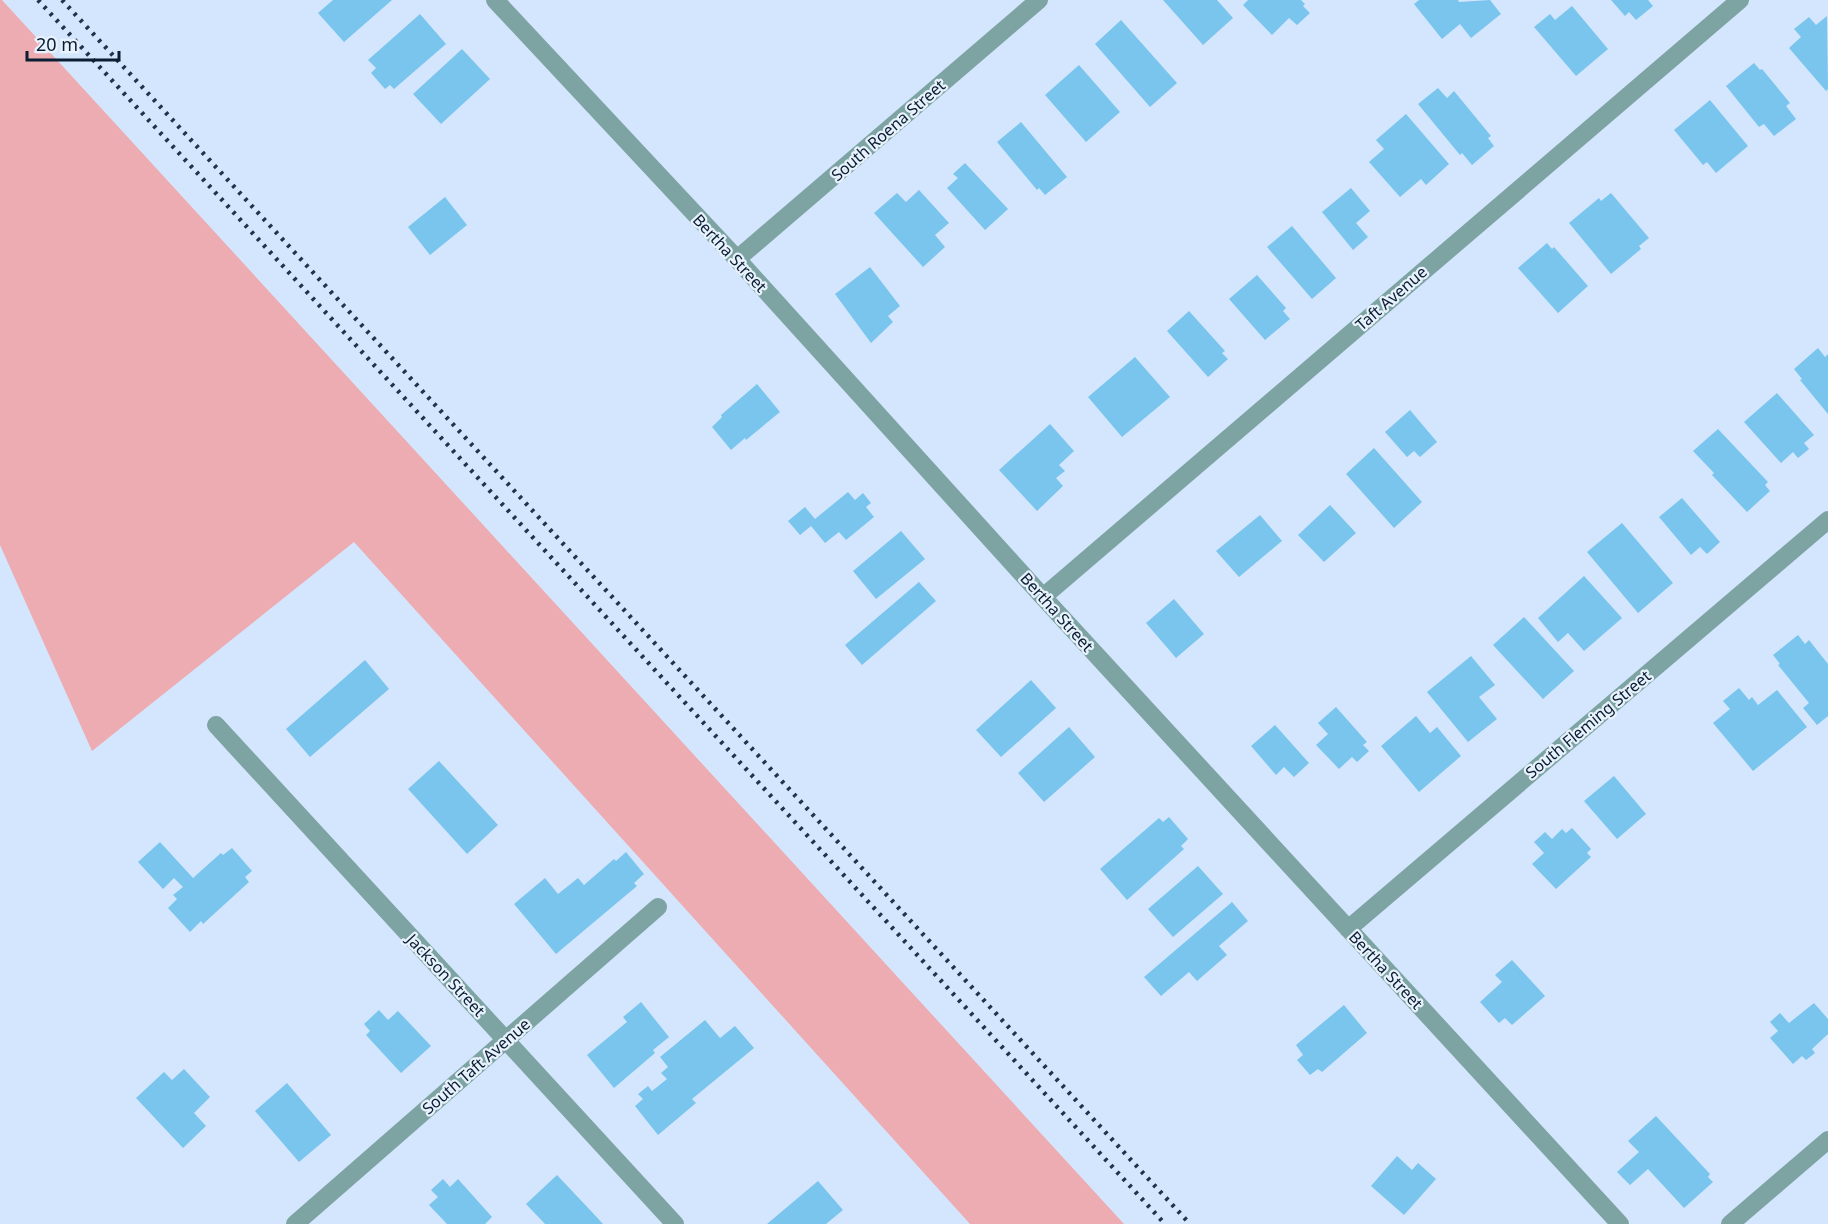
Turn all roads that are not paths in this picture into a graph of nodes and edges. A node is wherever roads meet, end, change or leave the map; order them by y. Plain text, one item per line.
1 (495, 0) edge
2 (1039, 0) edge
3 (1740, 0) edge
4 (737, 259) junction
5 (1828, 520) edge
6 (1043, 597) junction
7 (216, 725) dead end
8 (658, 907) dead end
9 (1348, 929) junction
10 (506, 1040) junction
11 (1828, 1140) edge
12 (295, 1224) edge
13 (675, 1224) edge
14 (1620, 1224) edge
15 (1730, 1224) edge

1 - 4 street, Bertha Street
2 - 4 street, South Roena Street
3 - 6 street, Taft Avenue
4 - 6 street, Bertha Street
5 - 9 street, South Fleming Street
6 - 9 street, Bertha Street
7 - 10 street, Jackson Street
8 - 10 street, South Taft Avenue
9 - 14 street, Bertha Street
10 - 12 street, South Taft Avenue
10 - 13 street, Jackson Street
11 - 15 street

